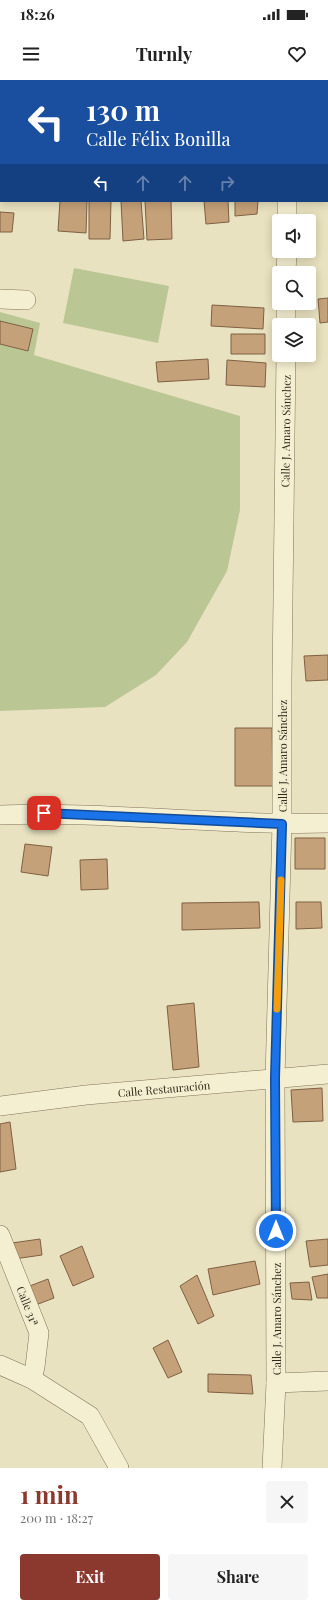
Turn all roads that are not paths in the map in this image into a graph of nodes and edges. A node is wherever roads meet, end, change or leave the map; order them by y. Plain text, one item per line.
1 (287, 202) edge
2 (287, 214) edge
3 (0, 299) edge
4 (26, 300) dead end
5 (286, 362) edge
6 (0, 815) edge
7 (328, 823) edge
8 (282, 824) junction
9 (328, 1074) edge
10 (275, 1078) junction
11 (0, 1106) edge
12 (0, 1234) edge
13 (0, 1365) edge
14 (32, 1379) junction
15 (328, 1381) edge
16 (276, 1383) junction
17 (119, 1468) edge
18 (272, 1468) edge

1 - 2 street
3 - 4 street
5 - 8 street, Calle J. Amaro Sánchez
6 - 8 street
7 - 8 street
8 - 10 street, Calle J. Amaro Sánchez
9 - 10 street, Calle Restauración
10 - 11 street, Calle Restauración
10 - 16 street, Calle J. Amaro Sánchez
12 - 14 street, Calle 31ª
13 - 14 street
14 - 17 street
15 - 16 street
16 - 18 street, Calle J. Amaro Sánchez

